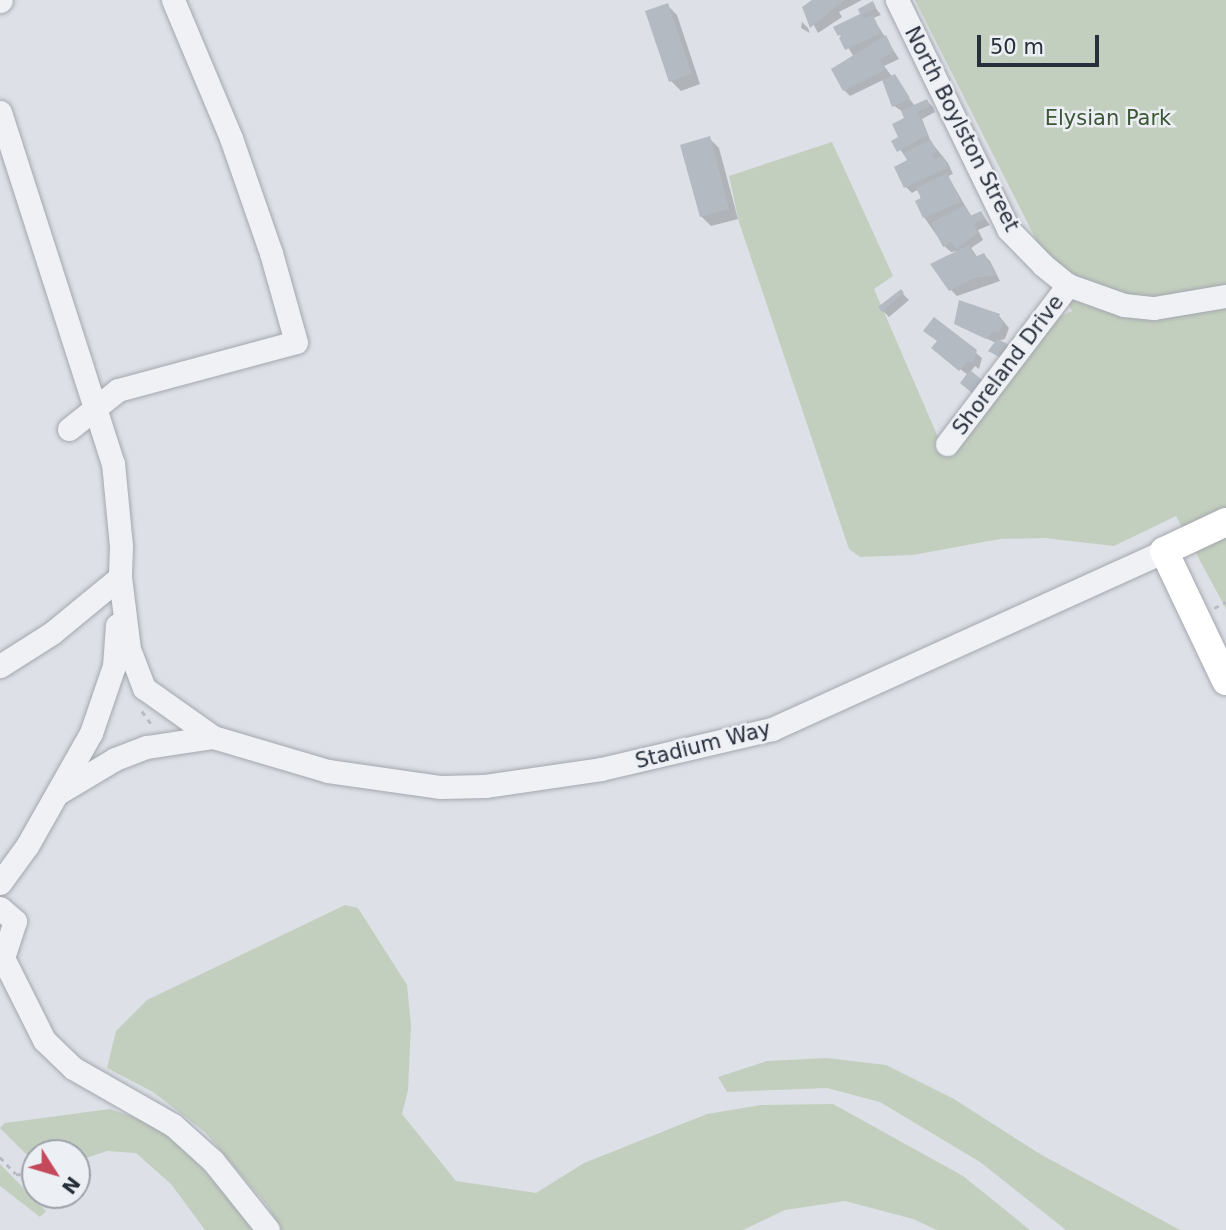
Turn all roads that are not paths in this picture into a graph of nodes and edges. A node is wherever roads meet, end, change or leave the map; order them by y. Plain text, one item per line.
1 (173, 0) edge
2 (897, 0) edge
3 (0, 112) edge
4 (1068, 285) junction
5 (1226, 296) edge
6 (96, 408) junction
7 (69, 429) dead end
8 (947, 444) dead end
9 (1226, 522) edge
10 (1164, 551) junction
11 (120, 576) junction
12 (0, 666) edge
13 (1226, 681) edge
14 (213, 737) junction
15 (60, 792) junction
16 (0, 883) edge
17 (0, 908) edge
18 (268, 1230) edge

1 - 6 street
2 - 4 street, North Boylston Street
3 - 6 street
4 - 5 street, North Boylston Street
4 - 8 street, Shoreland Drive
6 - 7 street
6 - 11 street
9 - 10 main road
10 - 13 main road
10 - 14 street, Stadium Way
11 - 12 street
11 - 14 street, Stadium Way
11 - 15 street
14 - 15 street, Stadium Way
15 - 16 street
17 - 18 street

